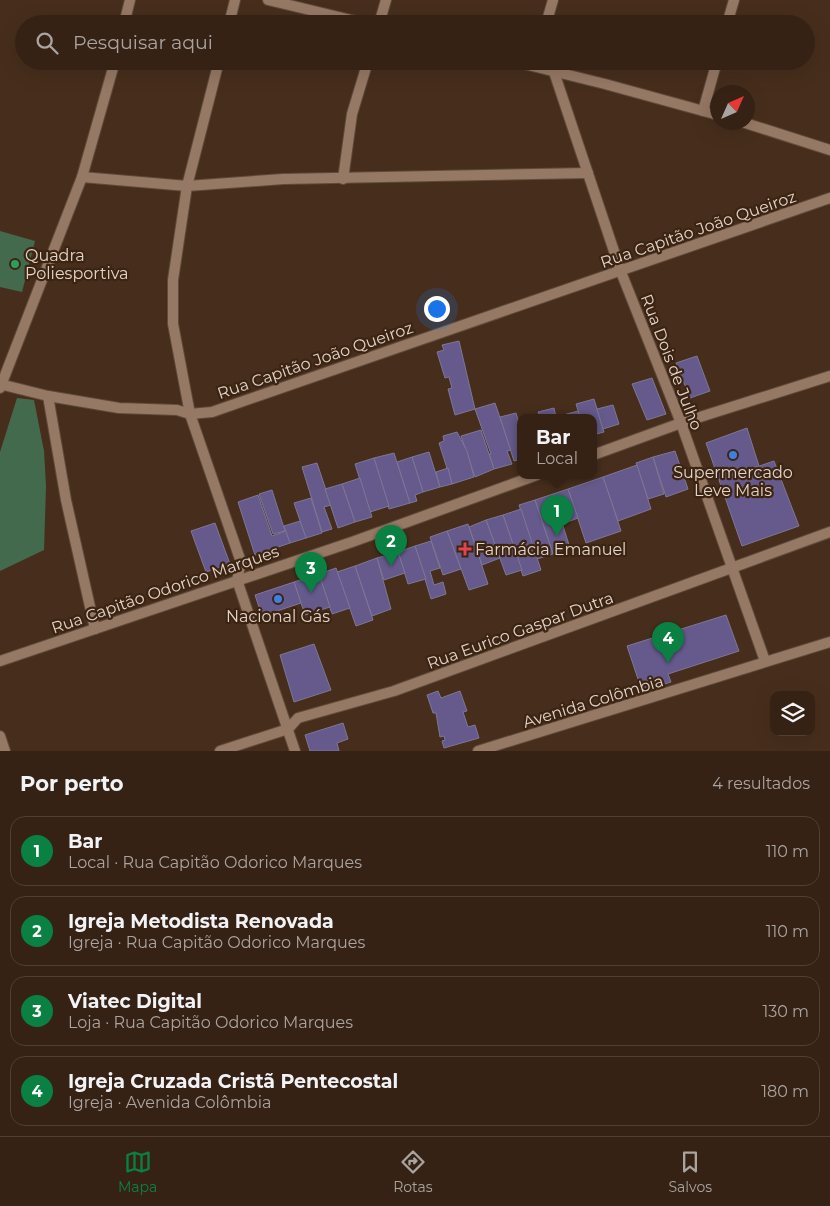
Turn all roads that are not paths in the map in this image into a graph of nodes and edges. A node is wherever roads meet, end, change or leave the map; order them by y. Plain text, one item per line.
1 (130, 0) edge
2 (235, 0) edge
3 (268, 0) edge
4 (386, 0) edge
5 (552, 0) edge
6 (734, 0) edge
7 (126, 15) edge
8 (231, 15) edge
9 (330, 15) edge
10 (382, 15) edge
11 (548, 15) edge
12 (730, 15) edge
13 (112, 70) edge
14 (217, 70) edge
15 (365, 70) edge
16 (549, 70) edge
17 (714, 70) edge
18 (554, 72) junction
19 (703, 111) junction
20 (710, 113) edge
21 (755, 126) edge
22 (830, 150) edge
23 (588, 173) junction
24 (82, 177) junction
25 (343, 179) junction
26 (187, 186) junction
27 (830, 198) edge
28 (621, 272) junction
29 (830, 376) edge
30 (0, 385) edge
31 (48, 396) junction
32 (190, 414) junction
33 (681, 423) junction
34 (597, 453) edge
35 (526, 479) edge
36 (830, 532) edge
37 (733, 567) junction
38 (237, 580) junction
39 (95, 629) junction
40 (830, 642) edge
41 (0, 661) edge
42 (765, 661) junction
43 (288, 729) junction
44 (0, 736) edge
45 (5, 751) edge
46 (220, 751) edge
47 (295, 751) edge
48 (478, 751) edge

1 - 7 street
2 - 8 street
3 - 9 street
4 - 10 street
5 - 11 street
6 - 12 street
13 - 24 street
14 - 26 street
15 - 25 street
16 - 18 street
17 - 19 street
18 - 19 street
18 - 23 street, Rua Dois de Julho
19 - 20 street
21 - 22 street
23 - 25 street
23 - 28 street, Rua Dois de Julho
24 - 26 street
24 - 30 street
25 - 26 street
26 - 32 street
27 - 28 street, Rua Capitão João Queiroz
28 - 32 street, Rua Capitão João Queiroz
28 - 33 street, Rua Dois de Julho
29 - 33 street
30 - 31 street, Rua Capitão João Queiroz
31 - 32 street, Rua Capitão João Queiroz
31 - 39 street
32 - 38 street
33 - 34 street
33 - 37 street, Rua Dois de Julho
35 - 38 street, Rua Capitão Odorico Marques
36 - 37 street, Rua Eurico Gaspar Dutra
37 - 42 street, Rua Dois de Julho
37 - 43 street, Rua Eurico Gaspar Dutra
38 - 39 street, Rua Capitão Odorico Marques
38 - 43 street
39 - 41 street, Rua Capitão Odorico Marques
40 - 42 street, Avenida Colômbia
42 - 48 street, Avenida Colômbia
43 - 46 street, Rua Eurico Gaspar Dutra
43 - 47 street
44 - 45 street

